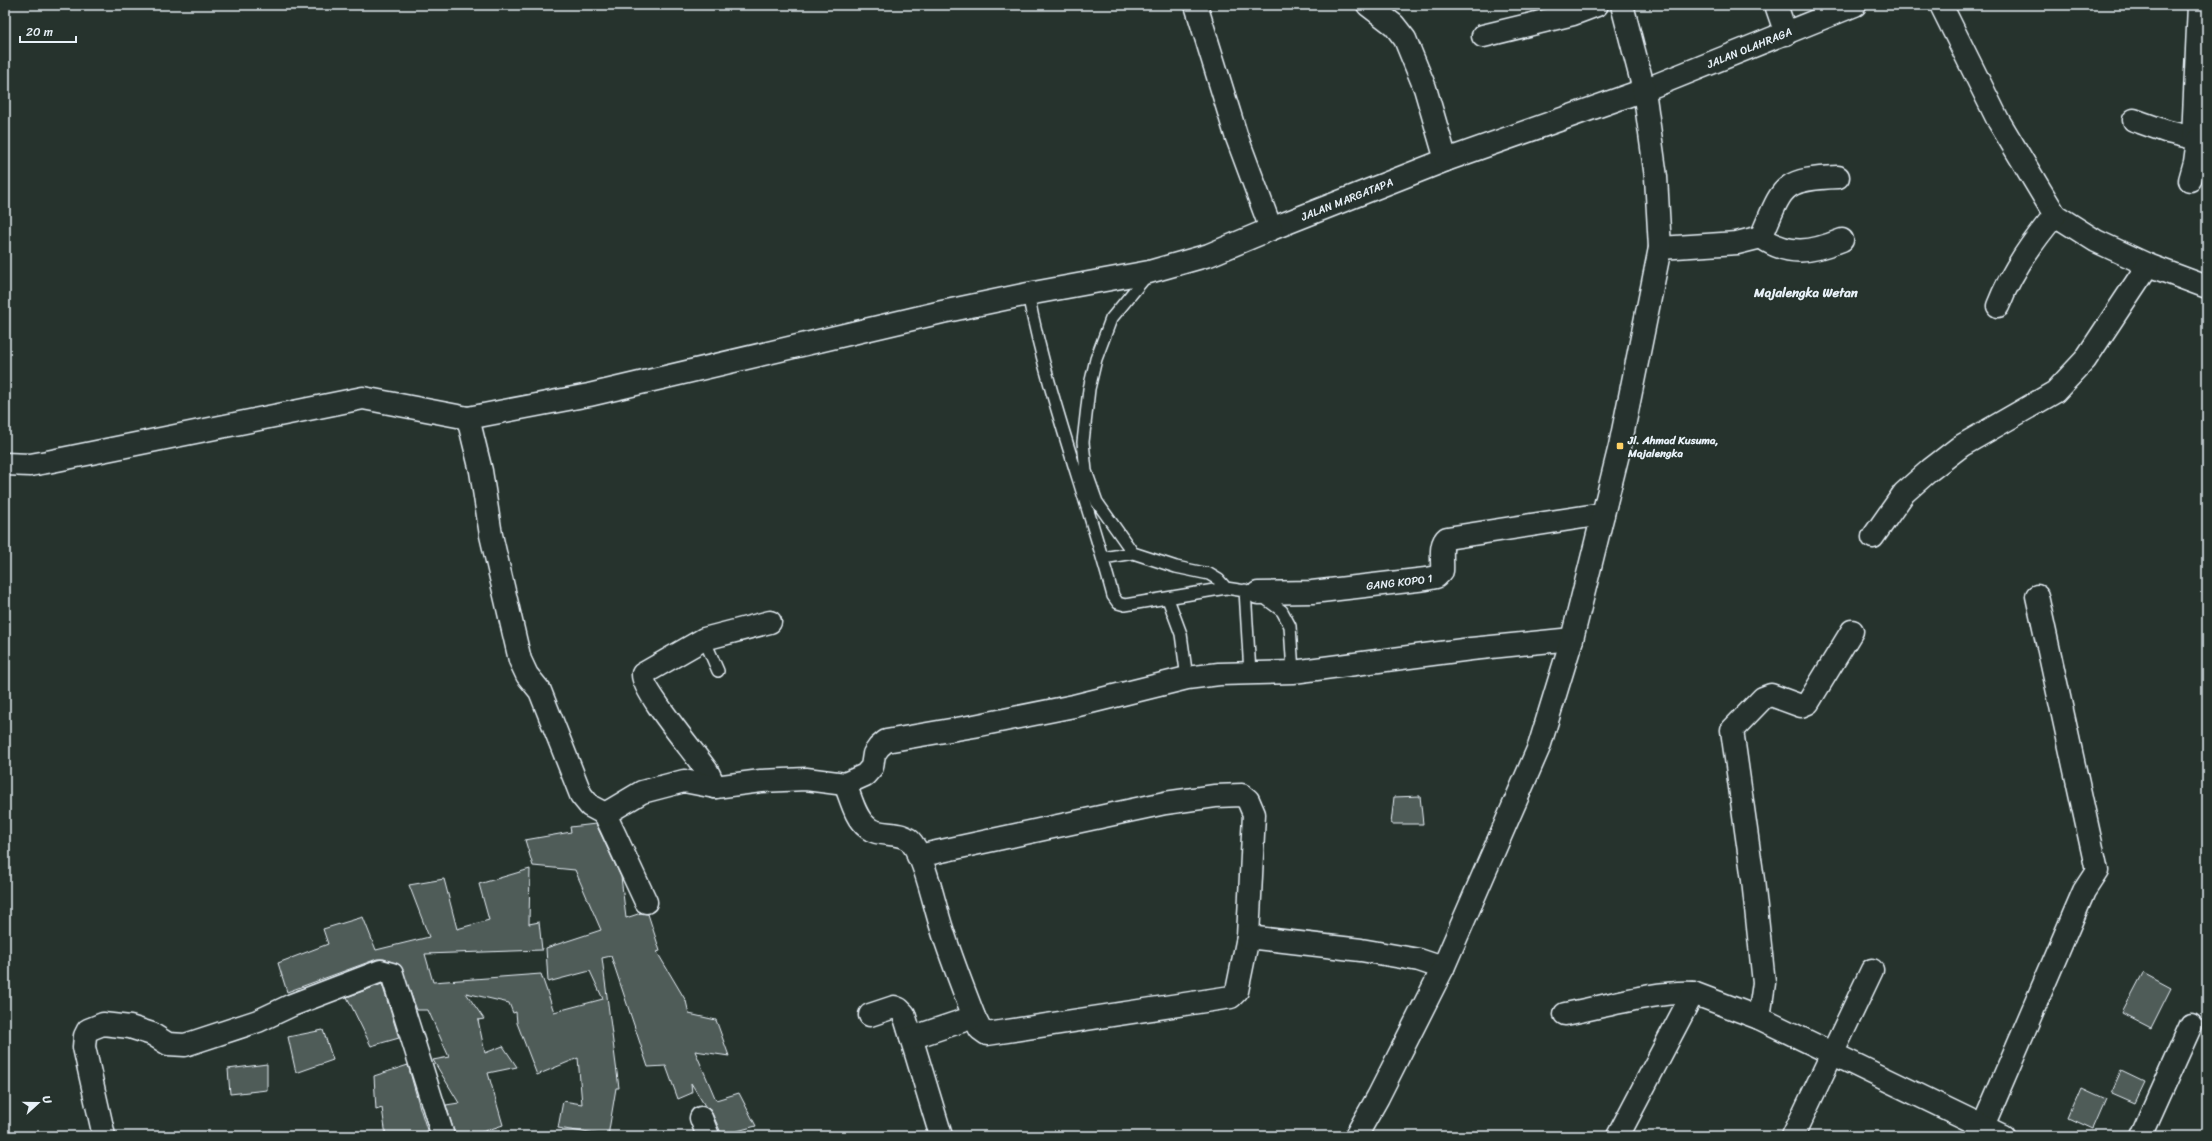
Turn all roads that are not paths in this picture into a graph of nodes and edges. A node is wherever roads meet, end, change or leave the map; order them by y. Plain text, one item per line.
1 (1196, 5) edge
2 (1368, 5) edge
3 (1598, 5) edge
4 (1622, 5) edge
5 (1776, 5) edge
6 (1855, 5) edge
7 (1941, 5) edge
8 (2199, 5) edge
9 (1786, 34) junction
10 (1483, 36) dead end
11 (1644, 90) junction
12 (2134, 120) dead end
13 (2199, 140) edge
14 (1446, 160) junction
15 (1838, 177) dead end
16 (2190, 180) dead end
17 (2055, 215) junction
18 (1271, 229) junction
19 (1761, 237) junction
20 (1842, 240) dead end
21 (1660, 248) junction
22 (2148, 265) junction
23 (1150, 272) junction
24 (2207, 287) edge
25 (1028, 294) junction
26 (1998, 306) dead end
27 (468, 418) junction
28 (5, 464) edge
29 (1603, 514) junction
30 (1872, 537) dead end
31 (1133, 553) junction
32 (1103, 558) junction
33 (1226, 588) junction
34 (1251, 591) junction
35 (2037, 596) dead end
36 (1168, 599) junction
37 (770, 622) dead end
38 (1852, 631) dead end
39 (704, 639) junction
40 (1572, 639) junction
41 (718, 671) dead end
42 (1293, 672) junction
43 (1250, 673) junction
44 (1187, 678) junction
45 (845, 784) junction
46 (715, 787) junction
47 (605, 814) junction
48 (918, 856) junction
49 (646, 902) dead end
50 (1248, 937) junction
51 (1443, 968) junction
52 (1872, 970) dead end
53 (1693, 993) junction
54 (1565, 1014) dead end
55 (870, 1015) dead end
56 (974, 1017) junction
57 (1759, 1018) junction
58 (2191, 1024) dead end
59 (911, 1038) junction
60 (1832, 1053) junction
61 (1983, 1126) junction
62 (104, 1136) edge
63 (443, 1136) edge
64 (941, 1136) edge
65 (1356, 1136) edge
66 (1618, 1136) edge
67 (1793, 1136) edge
68 (2003, 1136) edge
69 (2142, 1136) edge

1 - 18 street
2 - 14 street
3 - 10 street
4 - 11 street
5 - 9 street
6 - 9 street, JALAN OLAHRAGA
7 - 17 street
8 - 13 street
9 - 11 street, JALAN OLAHRAGA
11 - 14 street, JALAN MARGATAPA
11 - 21 street
12 - 13 street
13 - 16 street
14 - 18 street, JALAN MARGATAPA
15 - 19 street
17 - 22 street
17 - 26 street
18 - 23 street, JALAN MARGATAPA
19 - 20 street
19 - 21 street
21 - 29 street
22 - 24 street
22 - 30 street
23 - 25 street, JALAN MARGATAPA
23 - 31 lane
25 - 27 street, JALAN MARGATAPA
25 - 32 lane
27 - 28 street
27 - 47 street
29 - 34 street, GANG KOPO 1
29 - 40 street
31 - 32 lane
31 - 33 lane
32 - 36 lane
33 - 34 lane
33 - 36 lane
34 - 42 lane
34 - 43 lane
35 - 61 street
36 - 44 lane
37 - 39 street
38 - 57 street
39 - 41 lane
39 - 46 street
40 - 42 street
40 - 51 street
42 - 43 street
43 - 44 street
44 - 45 street
45 - 46 street
45 - 48 street
46 - 47 street
47 - 49 street
48 - 50 street
48 - 56 street
50 - 51 street
50 - 56 street
51 - 65 street
52 - 60 street
53 - 54 street
53 - 57 street
53 - 66 street
55 - 59 street
56 - 59 street
57 - 60 street
58 - 69 street
59 - 64 street
60 - 61 street
60 - 67 street
61 - 68 street
62 - 63 street

